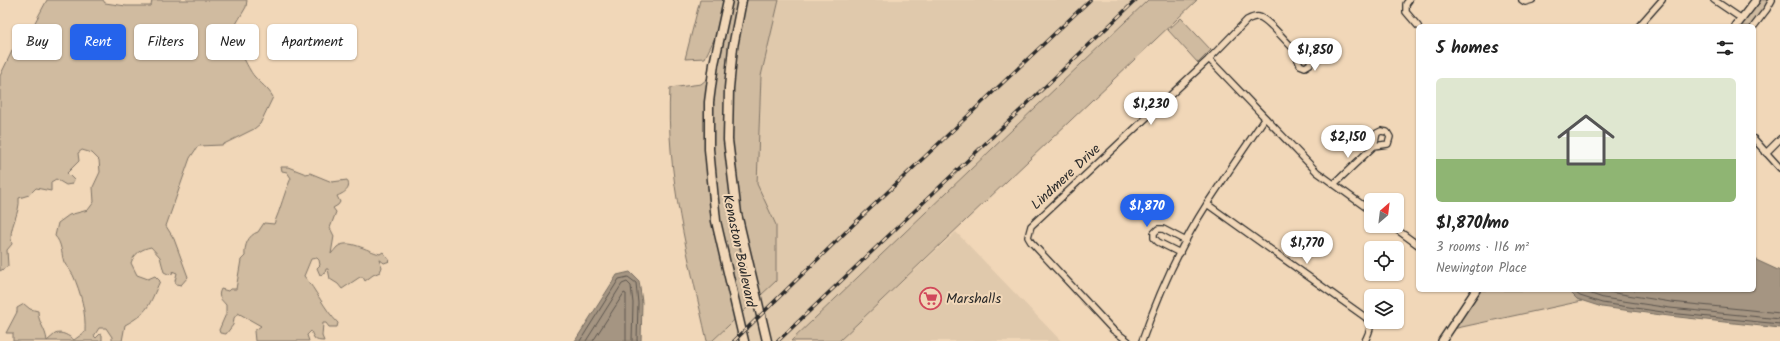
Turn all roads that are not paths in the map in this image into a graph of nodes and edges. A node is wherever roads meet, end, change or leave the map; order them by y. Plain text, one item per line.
1 (728, 0) edge
2 (742, 0) edge
3 (1409, 0) edge
4 (1522, 0) edge
5 (1532, 0) edge
6 (1662, 0) edge
7 (1714, 0) edge
8 (1756, 0) edge
9 (1772, 0) edge
10 (1742, 18) junction
11 (1416, 24) edge
12 (1641, 24) edge
13 (1738, 24) edge
14 (1756, 24) edge
15 (1294, 50) dead end
16 (1209, 59) junction
17 (1265, 118) junction
18 (1780, 139) edge
19 (1756, 141) edge
20 (1374, 146) dead end
21 (1766, 153) junction
22 (1780, 168) edge
23 (1334, 184) junction
24 (1207, 204) junction
25 (1364, 206) edge
26 (1402, 233) edge
27 (1186, 241) junction
28 (1416, 243) edge
29 (1180, 252) junction
30 (1475, 292) edge
31 (744, 341) edge
32 (767, 341) edge
33 (1128, 341) edge
34 (1142, 341) edge
35 (1365, 341) edge
36 (1442, 341) edge

1 - 31 main road, Kenaston Boulevard
2 - 32 main road, Kenaston Boulevard
3 - 11 street
4 - 5 street
6 - 12 street
7 - 10 street
8 - 10 street
9 - 14 street
10 - 13 street
15 - 16 street
16 - 17 street
16 - 33 street, Lindmere Drive
17 - 23 street
17 - 24 street
18 - 21 street
19 - 21 street
20 - 23 street
21 - 22 street
23 - 25 street
24 - 27 street
24 - 35 street
26 - 28 street
27 - 29 street
27 - 29 street
29 - 34 street
30 - 36 street

